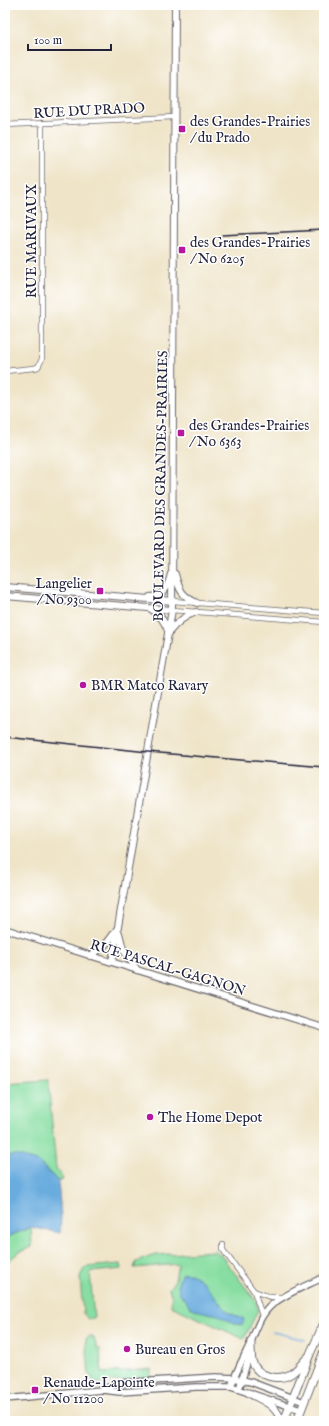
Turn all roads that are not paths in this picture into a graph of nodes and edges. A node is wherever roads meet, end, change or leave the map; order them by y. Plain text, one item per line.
1 (175, 5) edge
2 (174, 118) junction
3 (42, 123) junction
4 (5, 125) edge
5 (5, 371) edge
6 (173, 565) junction
7 (5, 587) edge
8 (5, 596) edge
9 (139, 599) junction
10 (173, 601) junction
11 (197, 603) junction
12 (150, 608) junction
13 (172, 610) junction
14 (196, 612) junction
15 (324, 613) edge
16 (324, 622) edge
17 (169, 633) junction
18 (118, 926) junction
19 (5, 929) edge
20 (90, 956) junction
21 (112, 962) junction
22 (137, 970) junction
23 (324, 1028) edge
24 (223, 1244) dead end
25 (324, 1277) edge
26 (254, 1290) junction
27 (283, 1297) junction
28 (262, 1316) junction
29 (324, 1323) edge
30 (251, 1342) junction
31 (324, 1351) edge
32 (310, 1354) junction
33 (234, 1378) junction
34 (242, 1380) junction
35 (231, 1387) junction
36 (239, 1389) junction
37 (101, 1390) junction
38 (249, 1393) junction
39 (5, 1398) edge
40 (293, 1398) junction
41 (304, 1402) junction
42 (290, 1406) junction
43 (301, 1410) junction
44 (283, 1421) edge
45 (297, 1421) edge

1 - 2 main road, BOULEVARD DES GRANDES-PRAIRIES
2 - 3 street, RUE DU PRADO
2 - 6 main road, BOULEVARD DES GRANDES-PRAIRIES
3 - 4 street, RUE DU PRADO
3 - 5 street, RUE MARIVAUX
6 - 9 main road
6 - 10 main road, BOULEVARD DES GRANDES-PRAIRIES
6 - 11 main road
7 - 9 main road
8 - 12 main road
9 - 10 main road
10 - 11 street
10 - 13 main road, BOULEVARD DES GRANDES-PRAIRIES
11 - 15 street
12 - 13 main road
12 - 17 main road
13 - 14 street
13 - 17 main road, BOULEVARD DES GRANDES-PRAIRIES
14 - 16 street
14 - 17 main road
17 - 18 main road, BOULEVARD DES GRANDES-PRAIRIES
18 - 20 main road
18 - 21 main road, BOULEVARD DES GRANDES-PRAIRIES
18 - 22 main road
19 - 20 street, RUE PASCAL-GAGNON
20 - 21 street, RUE PASCAL-GAGNON
21 - 22 street, RUE PASCAL-GAGNON
22 - 23 street, RUE PASCAL-GAGNON
24 - 26 street
25 - 27 street
26 - 27 street
26 - 28 street
27 - 28 street
28 - 30 street
29 - 32 main road
30 - 32 main road
30 - 33 street
30 - 34 street
31 - 41 main road
32 - 40 main road
33 - 34 street
33 - 35 street
33 - 37 street
34 - 36 street
34 - 40 street
35 - 36 street
35 - 37 street
36 - 38 street
37 - 39 street
38 - 42 street
38 - 44 main road
40 - 41 street
40 - 42 main road
41 - 43 main road
42 - 43 street
42 - 44 main road
43 - 45 main road

